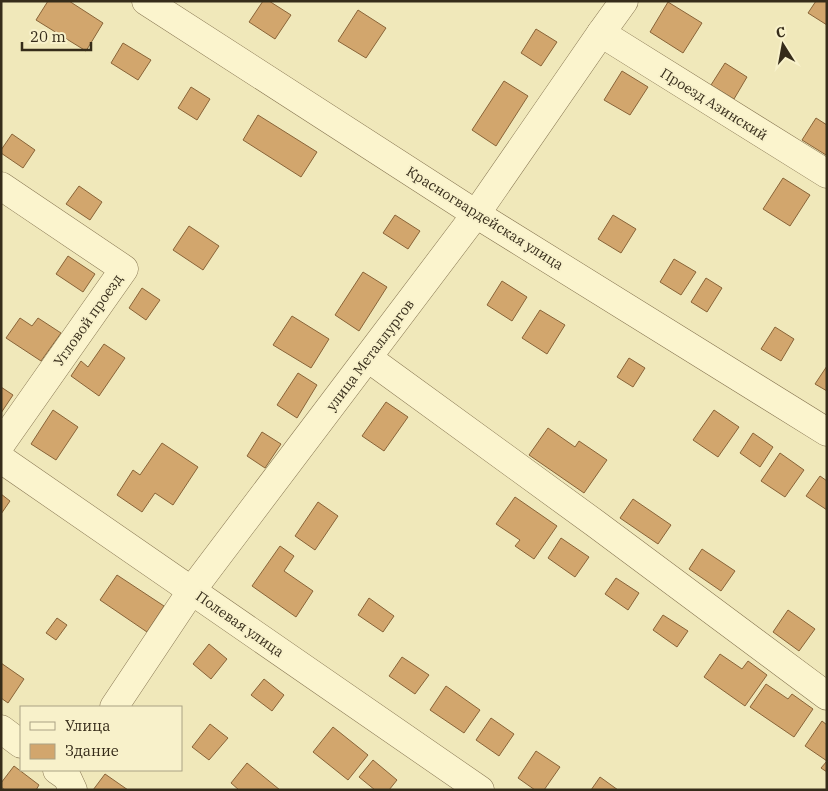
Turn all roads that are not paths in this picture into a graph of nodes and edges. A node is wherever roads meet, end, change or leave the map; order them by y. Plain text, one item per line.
1 (146, 1) edge
2 (624, 1) edge
3 (601, 33) junction
4 (827, 174) edge
5 (1, 186) edge
6 (476, 214) junction
7 (368, 358) junction
8 (827, 432) edge
9 (1, 444) edge
10 (1, 459) edge
11 (192, 590) junction
12 (827, 696) edge
13 (115, 706) edge
14 (1, 729) edge
15 (20, 743) edge
16 (480, 790) edge

1 - 6 street, Красногвардейская улица
2 - 3 street, улица Металлургов
3 - 4 street, Проезд Азинский
3 - 6 street, улица Металлургов
5 - 9 street, Угловой проезд
6 - 7 street, улица Металлургов
6 - 8 street, Красногвардейская улица
7 - 11 street, улица Металлургов
7 - 12 street
10 - 11 street, Полевая улица
11 - 13 street, улица Металлургов
11 - 16 street, Полевая улица
14 - 15 street

